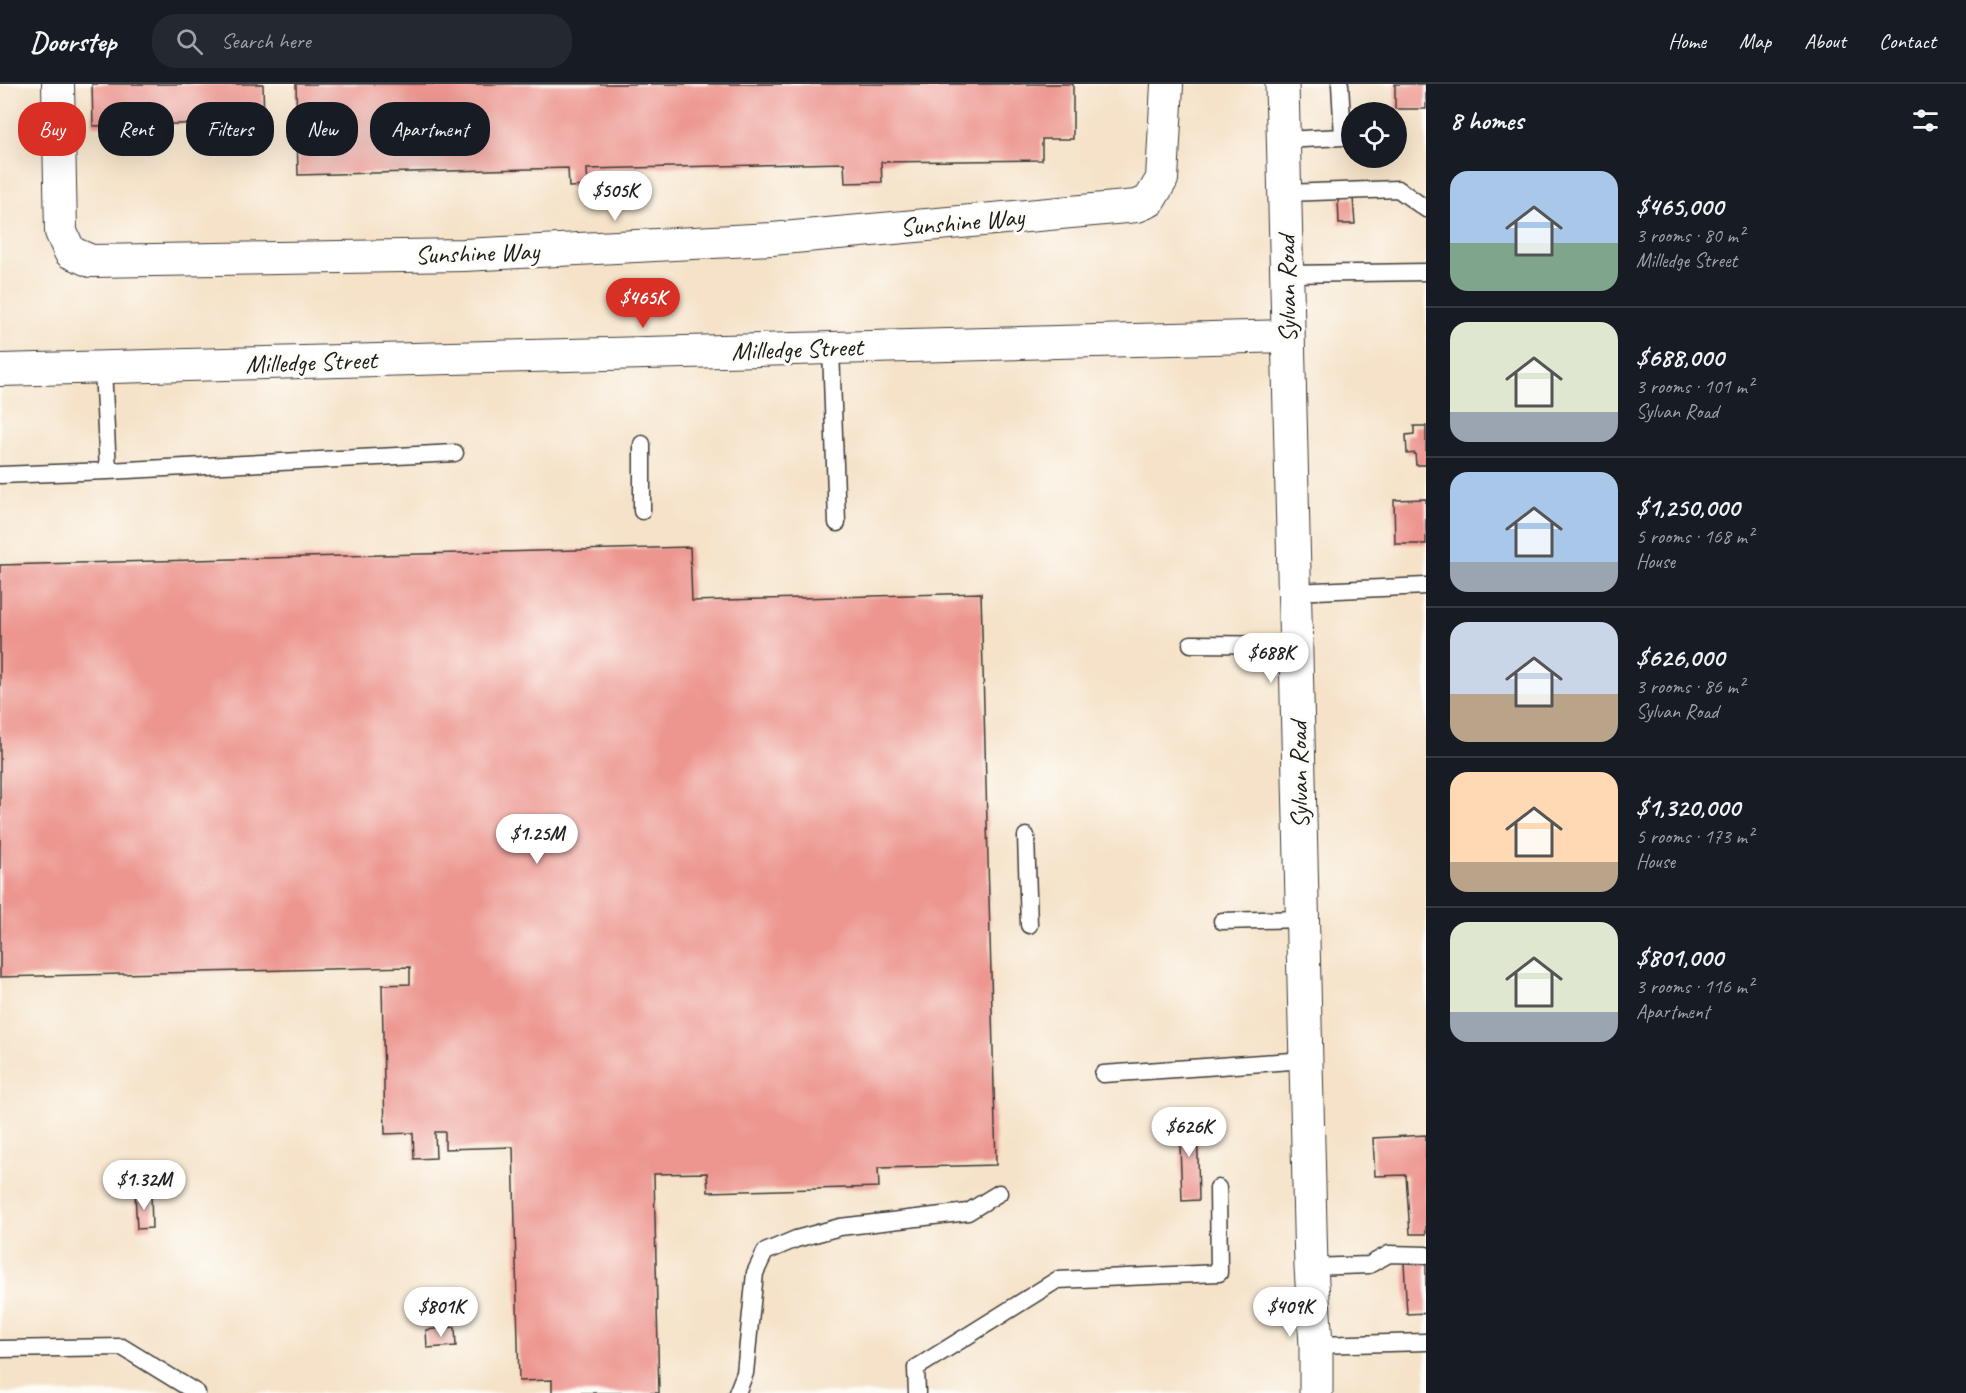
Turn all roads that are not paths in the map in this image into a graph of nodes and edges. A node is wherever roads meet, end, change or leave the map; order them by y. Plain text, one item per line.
1 (58, 84) edge
2 (1167, 84) edge
3 (1282, 84) edge
4 (1340, 84) edge
5 (1283, 140) junction
6 (1285, 193) junction
7 (1426, 209) edge
8 (1426, 272) edge
9 (1287, 274) junction
10 (1288, 336) junction
11 (831, 348) junction
12 (0, 354) edge
13 (103, 368) junction
14 (54, 369) junction
15 (0, 370) edge
16 (642, 444) dead end
17 (455, 453) dead end
18 (108, 471) junction
19 (0, 475) edge
20 (642, 511) dead end
21 (837, 523) dead end
22 (1426, 586) edge
23 (1294, 592) junction
24 (1191, 644) dead end
25 (1296, 645) junction
26 (1026, 836) dead end
27 (1303, 919) junction
28 (1222, 921) dead end
29 (1029, 925) dead end
30 (1306, 1060) junction
31 (1103, 1074) dead end
32 (1218, 1188) dead end
33 (999, 1193) dead end
34 (1426, 1255) edge
35 (1311, 1267) junction
36 (1426, 1342) edge
37 (1316, 1345) junction
38 (0, 1348) edge
39 (197, 1393) edge
40 (737, 1393) edge
41 (917, 1393) edge
42 (1316, 1393) edge

1 - 2 street, Sunshine Way
3 - 5 main road, Sylvan Road
4 - 5 lane
5 - 6 main road, Sylvan Road
6 - 7 lane
6 - 9 main road, Sylvan Road
8 - 9 lane
9 - 10 main road, Sylvan Road
10 - 11 street, Milledge Street
10 - 23 main road, Sylvan Road
11 - 13 street, Milledge Street
11 - 21 lane
12 - 14 street, Milledge Street
13 - 14 street, Milledge Street
13 - 18 lane
14 - 15 street, Milledge Street
16 - 20 lane
17 - 18 lane
18 - 19 lane
22 - 23 lane
23 - 25 main road, Sylvan Road
24 - 25 lane
25 - 27 main road, Sylvan Road
26 - 29 lane
27 - 28 lane
27 - 30 main road, Sylvan Road
30 - 31 lane
30 - 35 main road, Sylvan Road
32 - 41 lane
33 - 40 lane
34 - 35 lane
35 - 37 main road, Sylvan Road
36 - 37 lane
37 - 42 main road, Sylvan Road
38 - 39 lane

